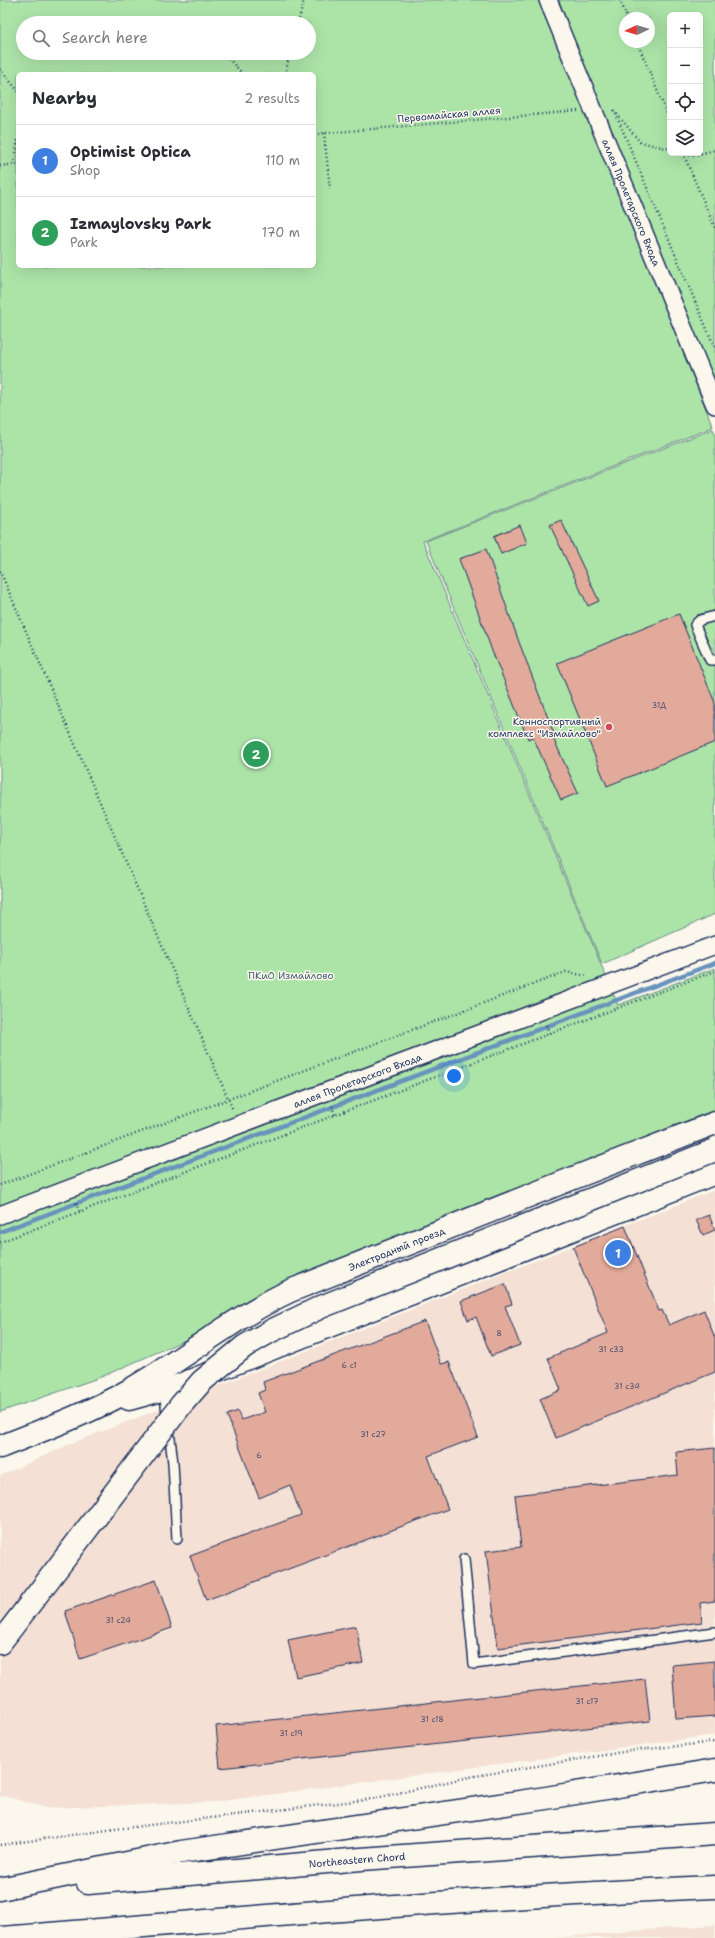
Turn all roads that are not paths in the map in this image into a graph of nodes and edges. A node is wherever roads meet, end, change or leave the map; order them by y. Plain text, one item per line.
1 (548, 0) edge
2 (715, 405) edge
3 (715, 616) edge
4 (715, 660) edge
5 (715, 945) edge
6 (715, 1123) edge
7 (715, 1150) edge
8 (715, 1173) edge
9 (576, 1177) junction
10 (0, 1215) edge
11 (596, 1218) junction
12 (164, 1389) junction
13 (96, 1408) junction
14 (0, 1447) edge
15 (177, 1538) dead end
16 (464, 1559) dead end
17 (715, 1632) edge
18 (0, 1643) edge
19 (715, 1770) edge
20 (715, 1834) edge
21 (715, 1887) edge
22 (0, 1890) edge
23 (638, 1890) junction
24 (715, 1900) edge
25 (3, 1938) edge

1 - 2 street, аллея Пролетарского Входа
3 - 4 lane
5 - 10 street, аллея Пролетарского Входа
6 - 9 main road, Электродный проезд
7 - 18 main road, bridge
8 - 11 main road, Электродный проезд
9 - 11 main road
9 - 13 main road, Электродный проезд
11 - 12 main road, Электродный проезд
12 - 13 main road, Электродный проезд
12 - 15 lane
13 - 14 main road, Электродный проезд
16 - 17 lane
19 - 22 main road
20 - 22 main road, Northeastern Chord
21 - 23 main road
23 - 24 main road
23 - 25 main road

